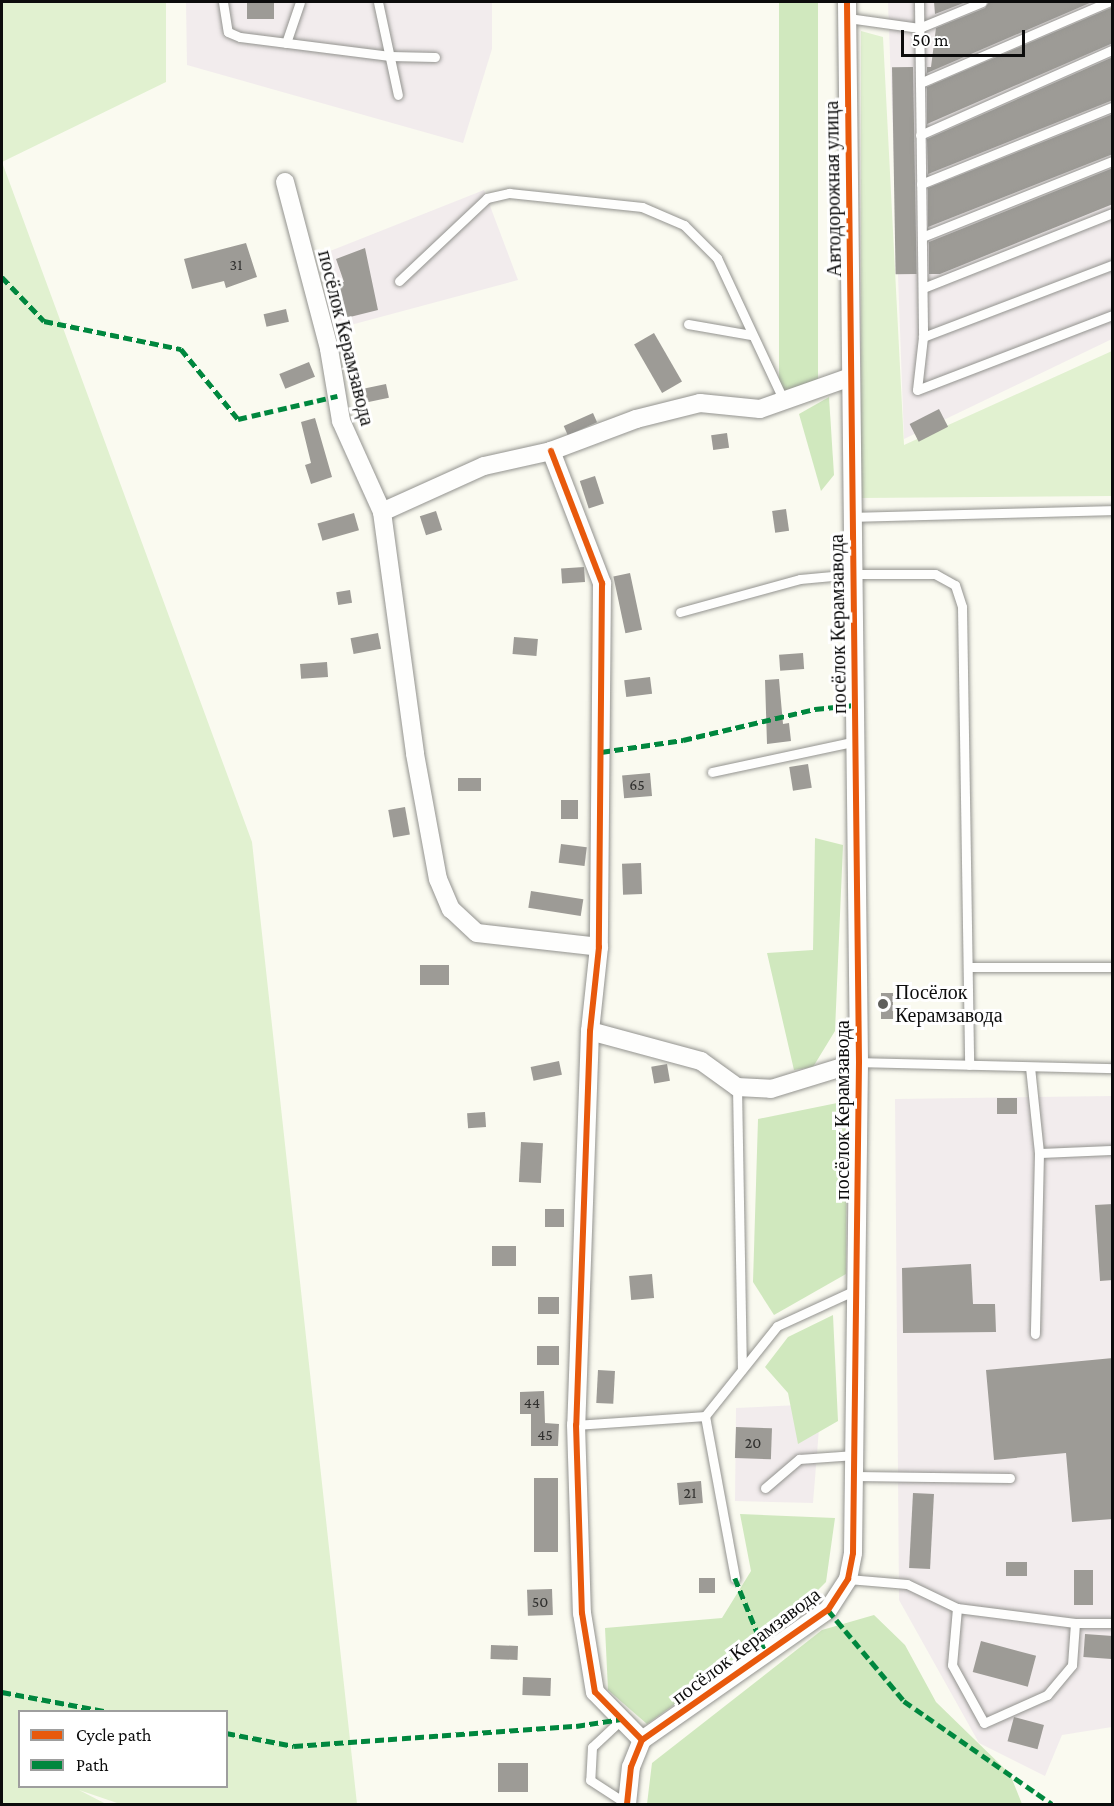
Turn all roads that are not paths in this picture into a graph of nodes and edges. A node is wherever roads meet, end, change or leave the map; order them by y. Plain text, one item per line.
1 (223, 2) edge
2 (300, 2) edge
3 (378, 2) edge
4 (919, 2) edge
5 (982, 2) edge
6 (1108, 2) edge
7 (847, 10) edge
8 (919, 28) junction
9 (286, 43) junction
10 (1113, 50) edge
11 (390, 56) junction
12 (435, 57) dead end
13 (920, 83) junction
14 (398, 95) dead end
15 (1113, 107) edge
16 (920, 135) junction
17 (1113, 161) edge
18 (285, 183) dead end
19 (921, 184) junction
20 (1113, 213) edge
21 (922, 237) junction
22 (1113, 265) edge
23 (399, 280) dead end
24 (923, 288) junction
25 (1113, 315) edge
26 (688, 324) dead end
27 (751, 334) junction
28 (923, 337) junction
29 (851, 377) junction
30 (784, 401) junction
31 (551, 451) junction
32 (1113, 510) edge
33 (382, 512) junction
34 (853, 517) junction
35 (854, 574) junction
36 (680, 612) dead end
37 (856, 741) junction
38 (712, 772) dead end
39 (599, 947) junction
40 (968, 967) junction
41 (1113, 967) edge
42 (590, 1031) junction
43 (859, 1062) junction
44 (969, 1065) junction
45 (1030, 1067) junction
46 (1113, 1068) edge
47 (737, 1087) junction
48 (1113, 1150) edge
49 (1039, 1153) junction
50 (858, 1289) junction
51 (1035, 1334) dead end
52 (742, 1370) junction
53 (705, 1416) junction
54 (576, 1425) junction
55 (855, 1455) junction
56 (854, 1476) junction
57 (1010, 1478) dead end
58 (765, 1488) dead end
59 (735, 1578) dead end
60 (848, 1578) junction
61 (957, 1608) junction
62 (1111, 1621) edge
63 (1075, 1623) junction
64 (622, 1719) junction
65 (642, 1740) junction
66 (627, 1804) edge

1 - 9 lane
2 - 9 lane
3 - 11 lane
4 - 8 lane
5 - 8 lane
6 - 13 lane
7 - 8 lane
7 - 29 street, Автодорожная улица
8 - 13 lane
9 - 11 lane
10 - 16 lane
11 - 12 lane
11 - 14 lane
13 - 16 lane
15 - 19 lane
16 - 19 lane
17 - 21 lane
18 - 33 street, посёлок Керамзавода
19 - 21 lane
20 - 24 lane
21 - 24 lane
22 - 28 lane
23 - 27 lane
24 - 28 lane
25 - 28 lane
26 - 27 lane
27 - 30 lane
29 - 30 street
29 - 34 street, посёлок Керамзавода
30 - 31 street
31 - 33 street
31 - 39 street
32 - 34 lane
33 - 39 street, посёлок Керамзавода
34 - 35 street, посёлок Керамзавода
35 - 36 lane
35 - 37 street, посёлок Керамзавода
35 - 40 lane
37 - 38 lane
37 - 43 street, посёлок Керамзавода
39 - 42 street
40 - 41 lane
40 - 44 lane
42 - 47 street
42 - 54 street
43 - 44 lane
43 - 47 street
43 - 50 street, посёлок Керамзавода
44 - 45 lane
45 - 46 lane
45 - 49 lane
47 - 52 lane
48 - 49 lane
49 - 51 lane
50 - 52 lane
50 - 55 street, посёлок Керамзавода
52 - 53 lane
53 - 54 lane
53 - 59 lane
54 - 64 street
55 - 56 street, посёлок Керамзавода
55 - 58 lane
56 - 57 lane
56 - 60 street, посёлок Керамзавода
60 - 61 lane
60 - 65 street, посёлок Керамзавода
61 - 63 lane
61 - 63 lane
62 - 63 lane
64 - 65 street
64 - 66 lane
65 - 66 street

